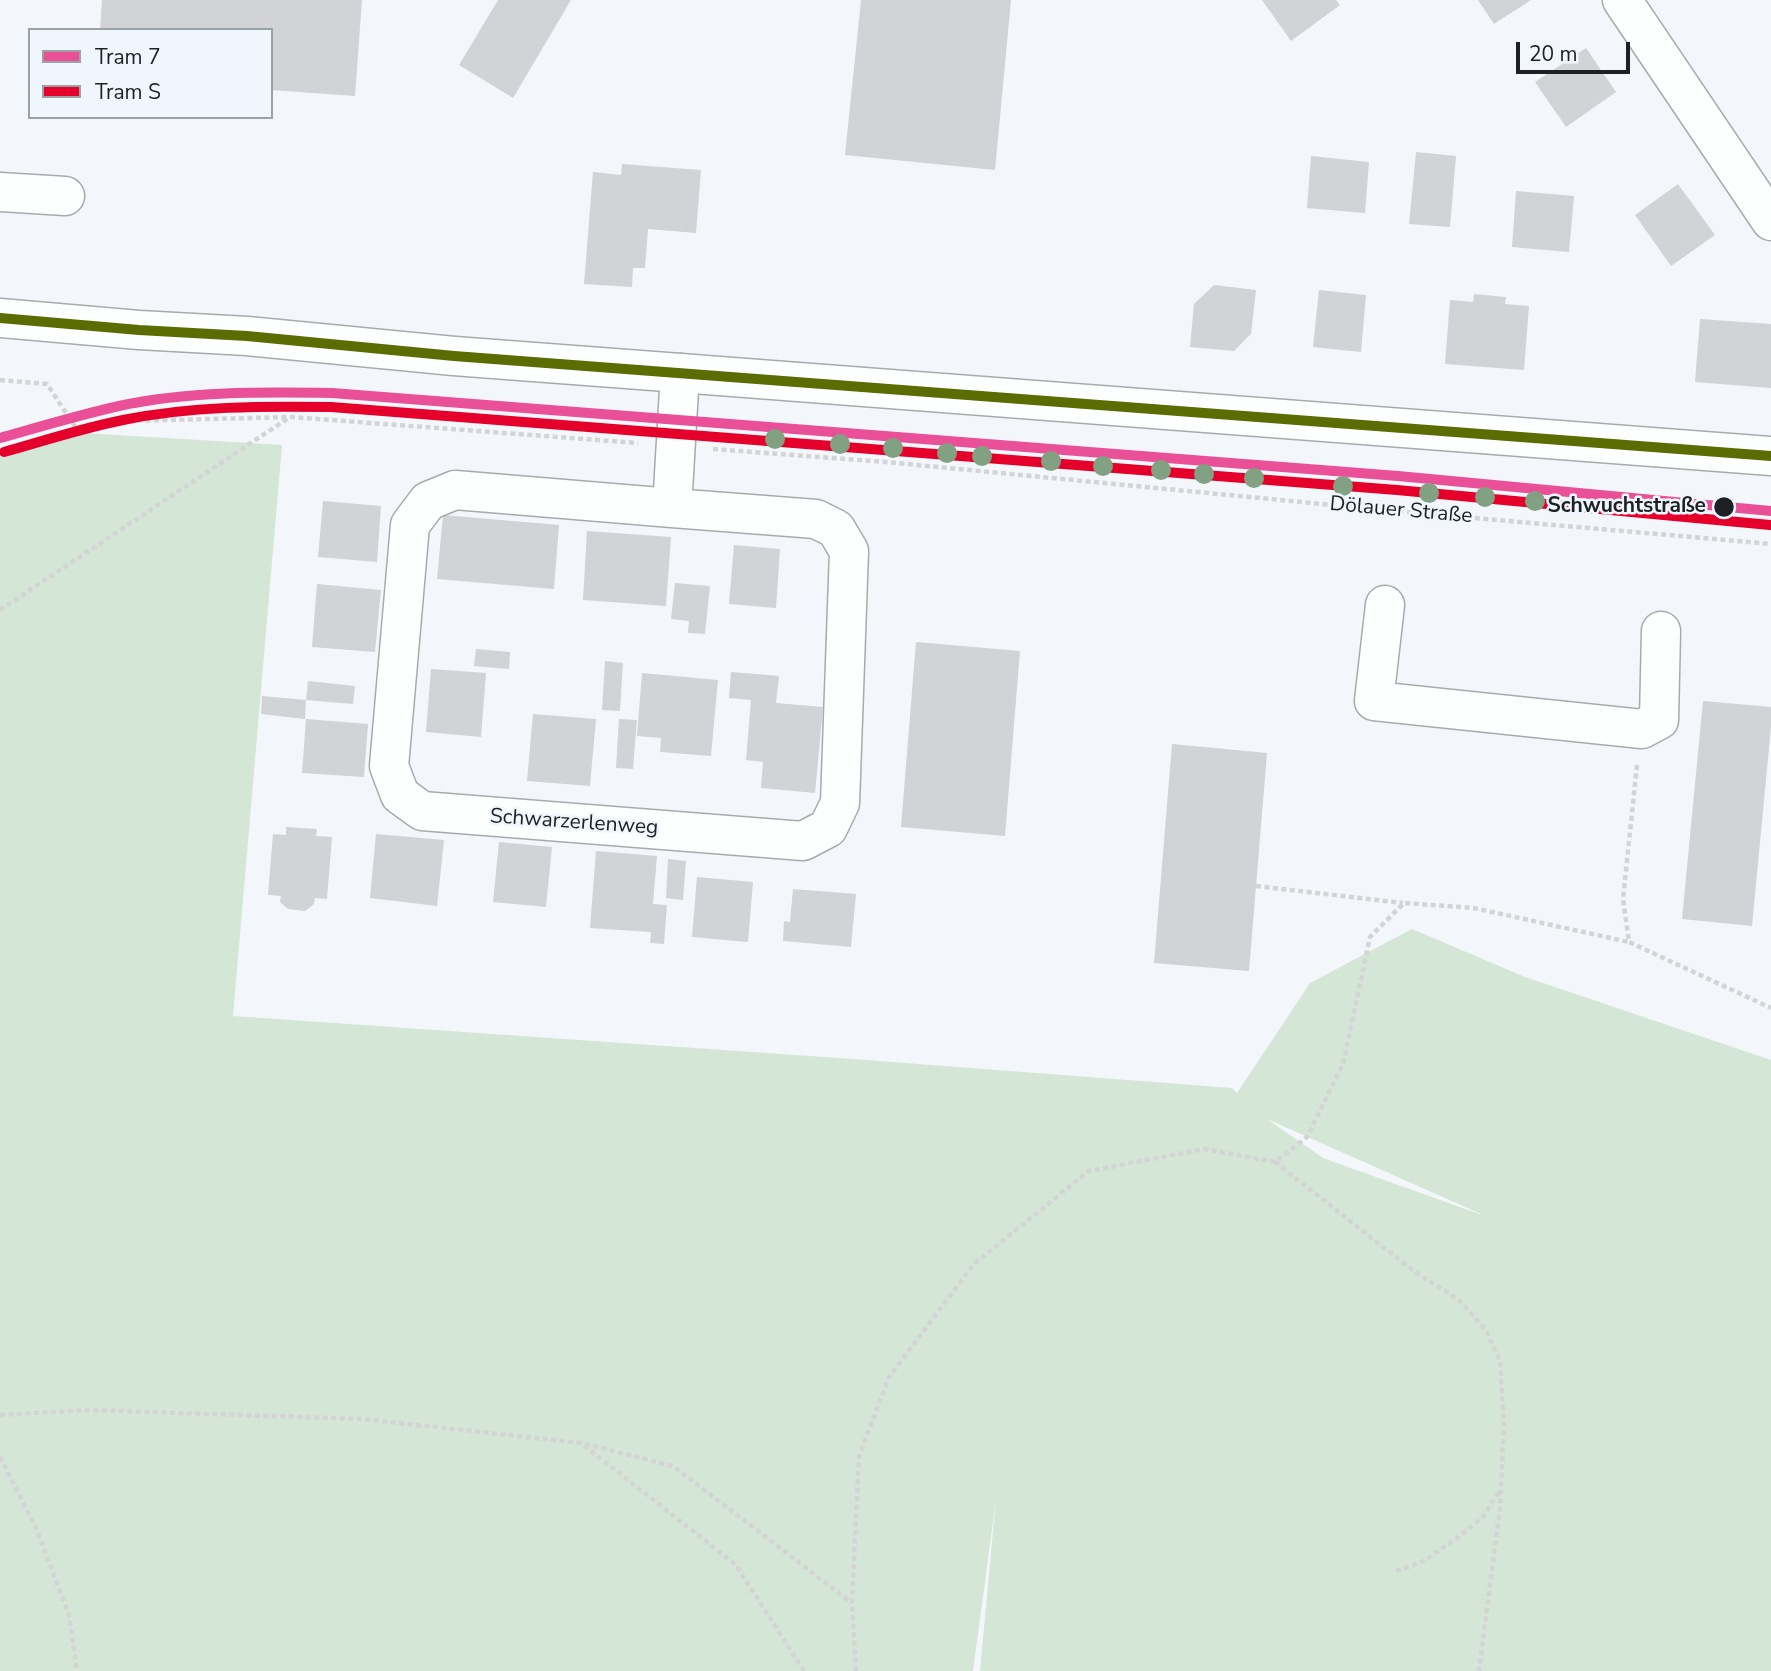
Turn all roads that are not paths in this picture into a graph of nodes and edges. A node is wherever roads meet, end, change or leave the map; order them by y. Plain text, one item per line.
1 (1622, 0) edge
2 (0, 192) edge
3 (65, 196) dead end
4 (1771, 221) edge
5 (0, 318) edge
6 (680, 373) junction
7 (1771, 456) edge
8 (672, 508) junction
9 (1385, 605) dead end
10 (1661, 631) dead end

1 - 4 street
2 - 3 street
5 - 6 street
6 - 7 street
6 - 8 street
8 - 8 street, Schwarzerlenweg
9 - 10 street

